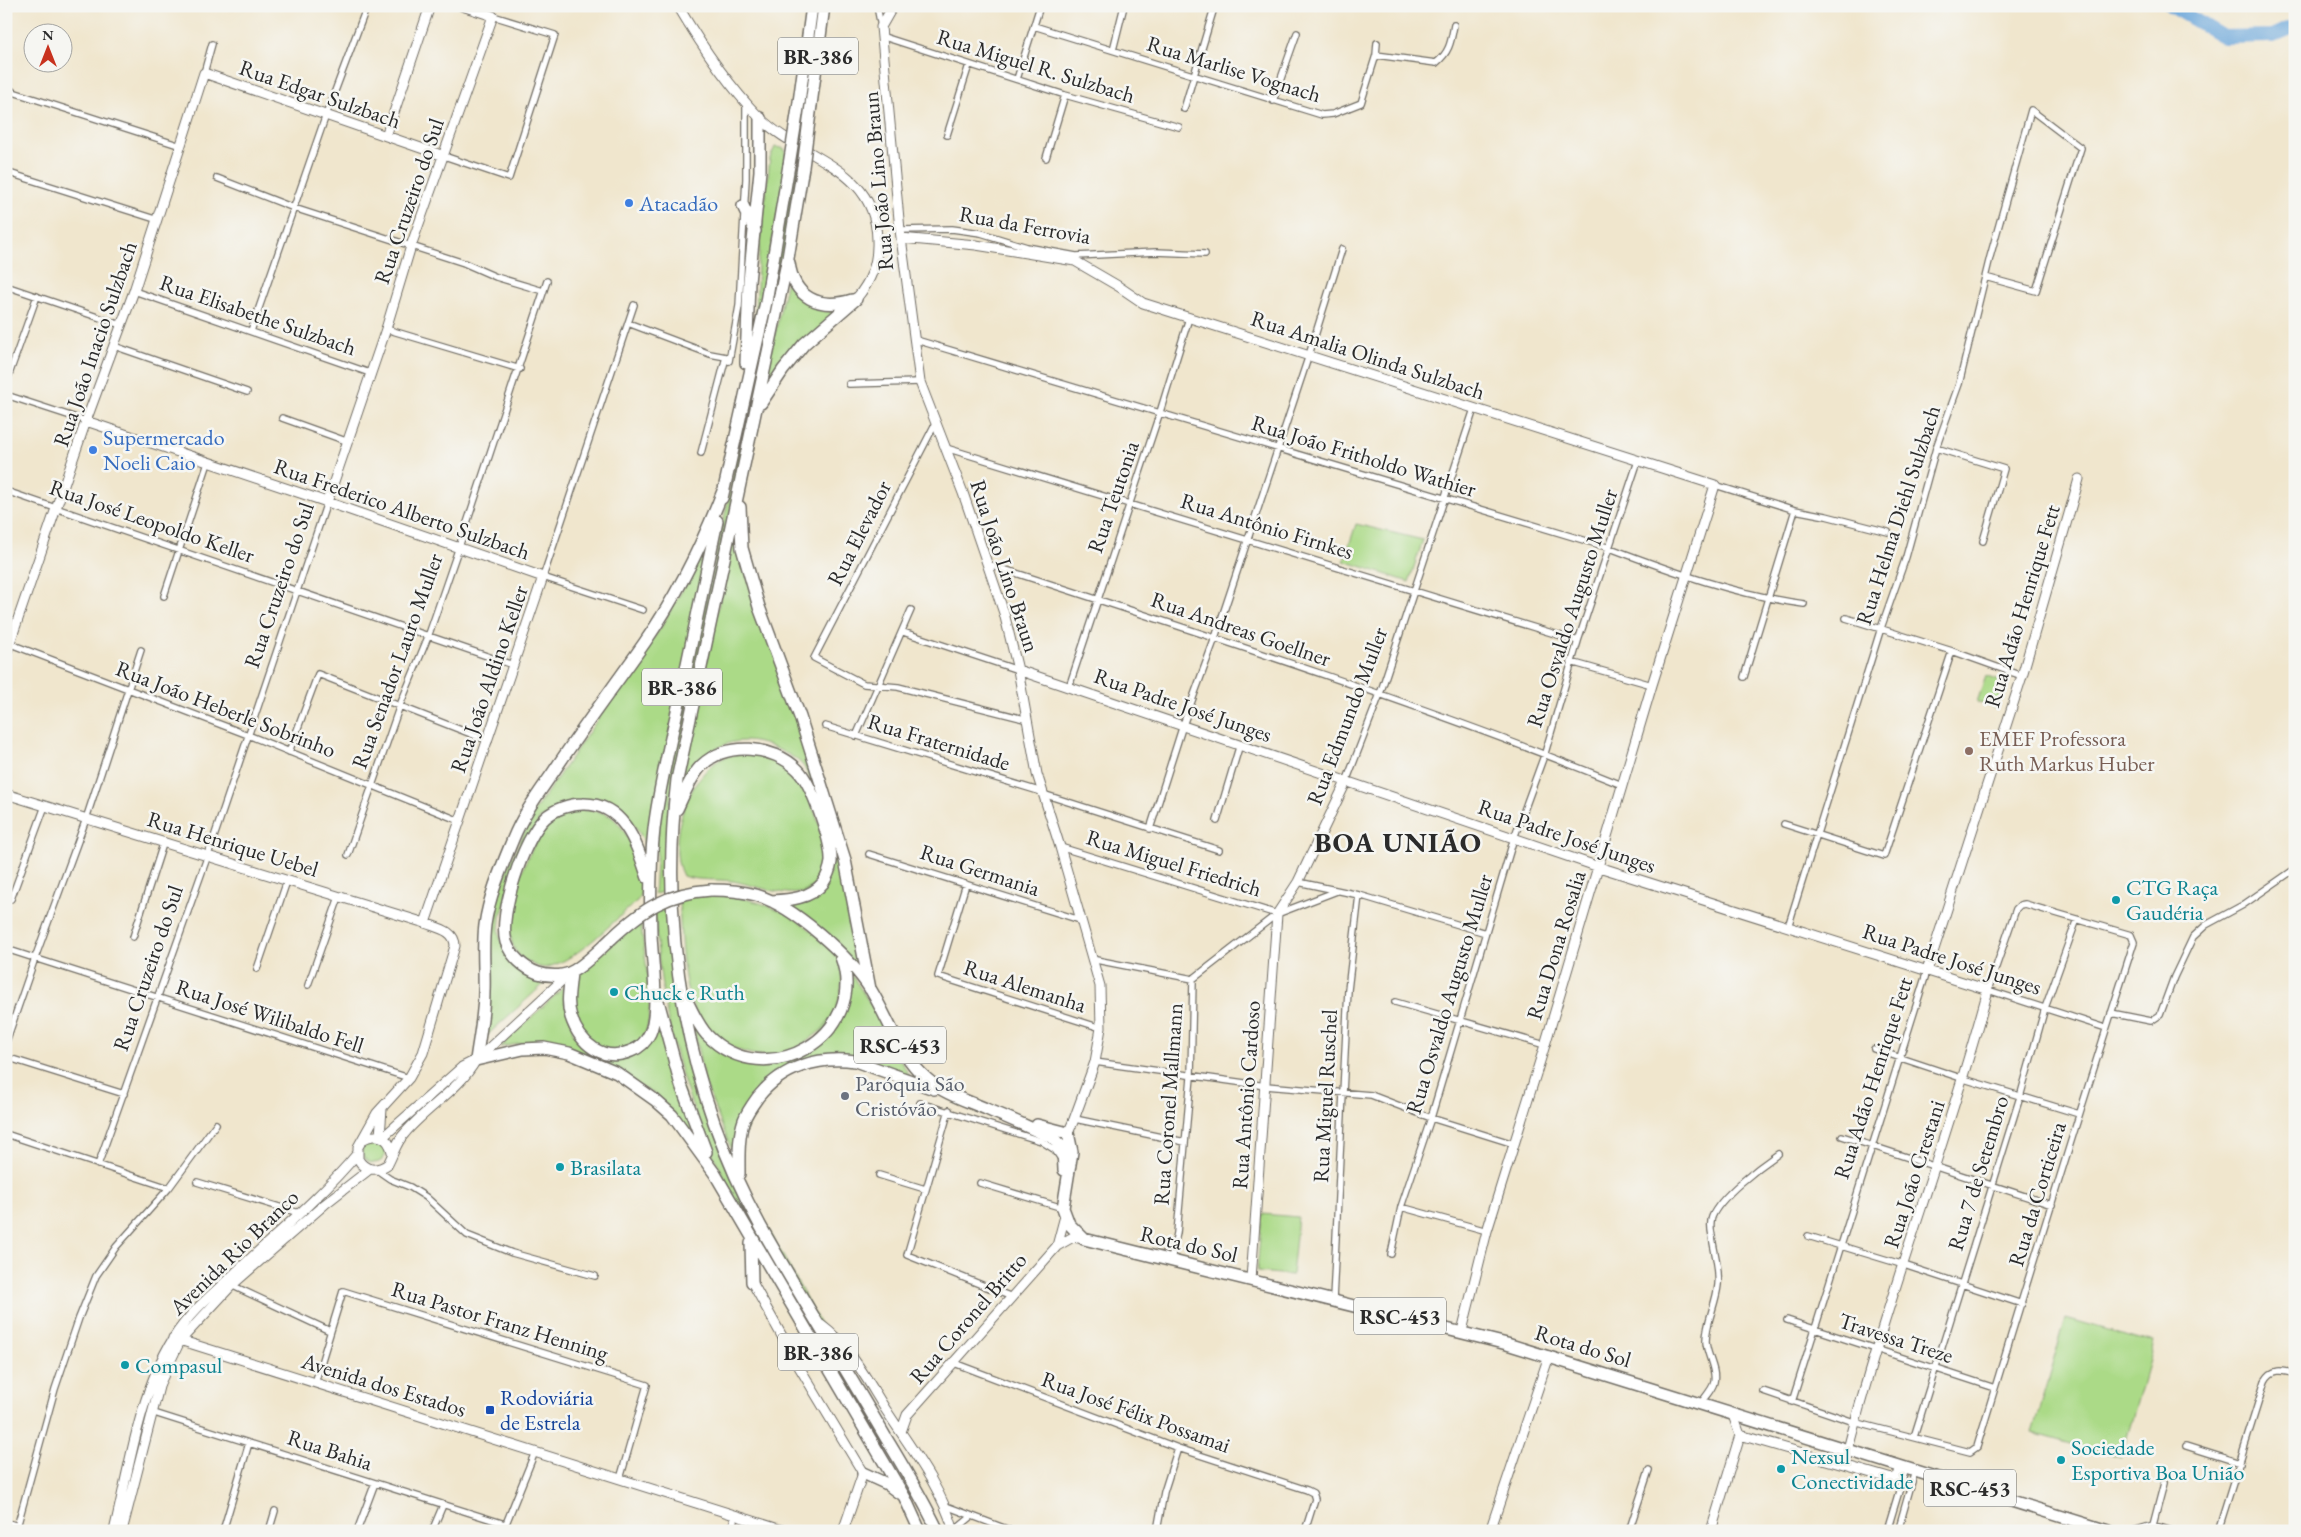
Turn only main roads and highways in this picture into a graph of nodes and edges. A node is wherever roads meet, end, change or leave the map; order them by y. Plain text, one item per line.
1 (812, 6) edge
2 (824, 6) edge
3 (760, 118) road end
4 (743, 206) road end
5 (755, 231) junction
6 (788, 258) junction
7 (745, 389) junction
8 (757, 409) junction
9 (723, 491) junction
10 (739, 493) junction
11 (672, 820) junction
12 (650, 884) junction
13 (771, 901) junction
14 (839, 953) junction
15 (571, 972) junction
16 (680, 983) junction
17 (654, 987) junction
18 (870, 989) junction
19 (943, 1092) junction
20 (992, 1111) junction
21 (1022, 1125) junction
22 (1068, 1133) junction
23 (1063, 1148) junction
24 (715, 1174) junction
25 (738, 1181) junction
26 (1064, 1208) junction
27 (749, 1234) junction
28 (752, 1282) road end
29 (863, 1473) road end
30 (905, 1498) junction
31 (2104, 1530) edge
32 (920, 1531) edge
33 (938, 1531) edge

1 - 7 highway, BR-386, bridge
2 - 6 highway, BR-386, bridge
3 - 5 highway
4 - 5 highway
5 - 7 highway
6 - 8 highway, BR-386
6 - 8 highway
7 - 9 highway, BR-386
8 - 10 highway, BR-386
9 - 12 highway, BR-386
9 - 24 highway
10 - 11 highway, BR-386
10 - 18 highway
11 - 13 highway
11 - 16 highway, BR-386
12 - 15 highway
12 - 17 highway, BR-386
13 - 14 highway, RSC-453
13 - 15 highway, RSC-453, bridge
14 - 16 highway
14 - 18 highway, RSC-453
15 - 17 highway
16 - 25 highway, BR-386
17 - 24 highway, BR-386
18 - 19 highway, RSC-453
19 - 20 highway, RSC-453
19 - 25 highway
20 - 21 highway, RSC-453
20 - 22 highway, RSC-453
21 - 22 highway
21 - 23 highway, RSC-453
22 - 23 highway
22 - 26 highway
23 - 26 highway
24 - 27 highway, BR-386
25 - 33 highway, BR-386
26 - 31 highway, Rota do Sol / RSC-453
27 - 28 highway
27 - 30 highway, BR-386
29 - 30 highway
30 - 32 highway, BR-386

